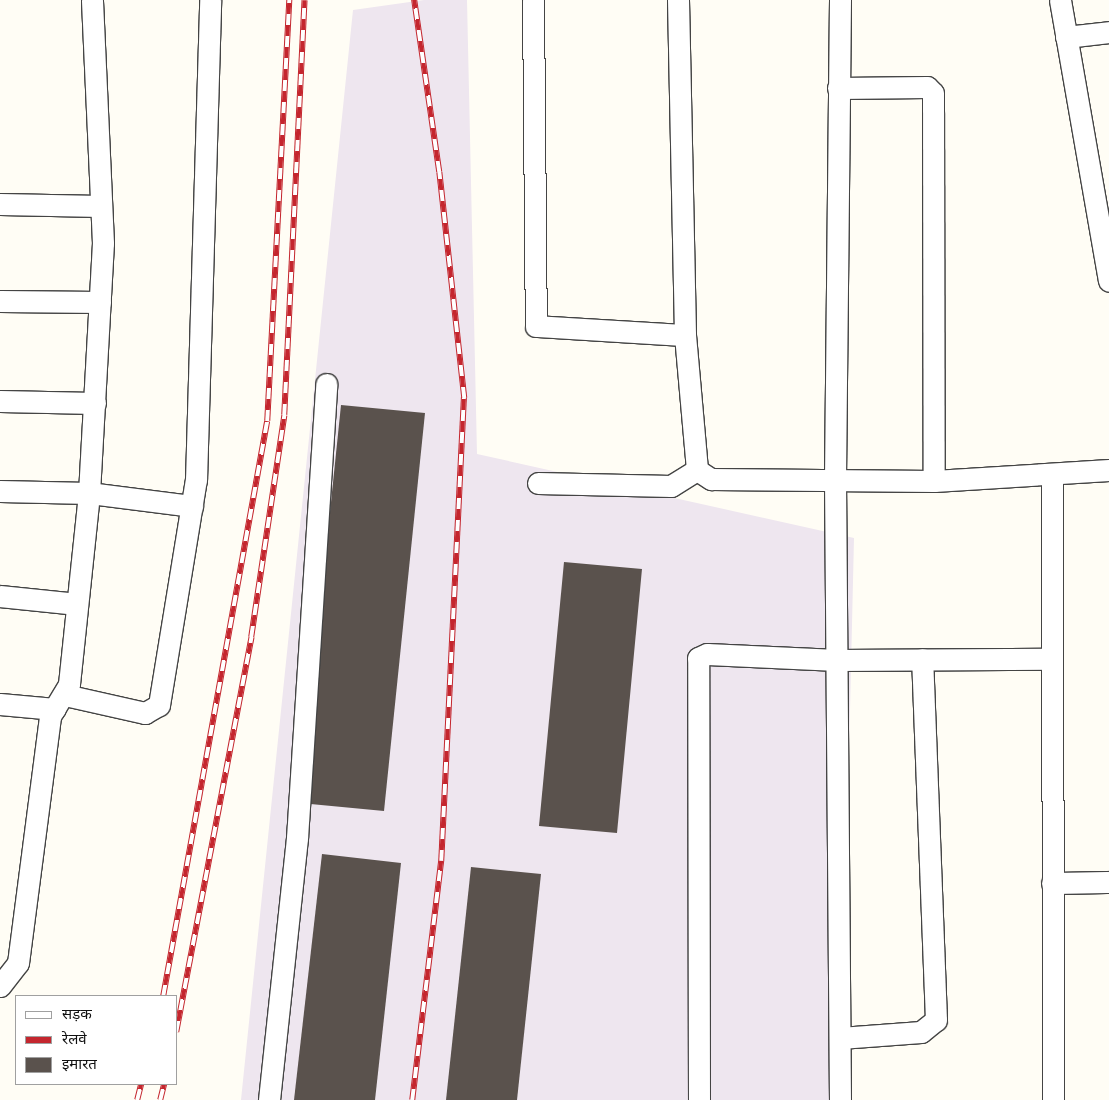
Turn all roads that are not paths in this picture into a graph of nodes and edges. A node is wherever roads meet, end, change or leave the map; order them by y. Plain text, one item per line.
1 (92, 0) edge
2 (210, 0) edge
3 (533, 0) edge
4 (678, 0) edge
5 (840, 0) edge
6 (1060, 0) edge
7 (1109, 32) edge
8 (1066, 37) junction
9 (838, 88) junction
10 (0, 204) edge
11 (101, 206) junction
12 (1109, 281) edge
13 (0, 301) edge
14 (100, 302) junction
15 (684, 335) junction
16 (326, 384) dead end
17 (0, 401) edge
18 (95, 403) junction
19 (697, 470) junction
20 (1109, 470) edge
21 (1052, 476) junction
22 (835, 479) junction
23 (934, 481) junction
24 (538, 483) dead end
25 (0, 491) edge
26 (89, 493) junction
27 (192, 506) junction
28 (0, 596) edge
29 (78, 604) junction
30 (922, 659) junction
31 (1052, 659) junction
32 (837, 660) junction
33 (60, 702) junction
34 (0, 704) edge
35 (1052, 882) junction
36 (1109, 882) edge
37 (0, 986) edge
38 (840, 1038) junction
39 (269, 1100) edge
40 (699, 1100) edge
41 (840, 1100) edge
42 (1053, 1100) edge

1 - 11 street
2 - 27 street
3 - 15 street
4 - 15 street
5 - 9 street
6 - 8 street
7 - 8 street
8 - 12 street
9 - 22 street
9 - 23 street
10 - 11 street
11 - 14 street
13 - 14 street
14 - 18 street
15 - 19 street
16 - 39 street
17 - 18 street
18 - 26 street
19 - 22 street
19 - 24 street
20 - 21 street
21 - 23 street
21 - 31 street
22 - 23 street
22 - 32 street
25 - 26 street
26 - 27 street
26 - 29 street
27 - 33 street
28 - 29 street
29 - 33 street
30 - 31 street
30 - 32 street
30 - 38 street
31 - 35 street
32 - 38 street
32 - 40 street
33 - 34 street
33 - 37 street
35 - 36 street
35 - 42 street
38 - 41 street

